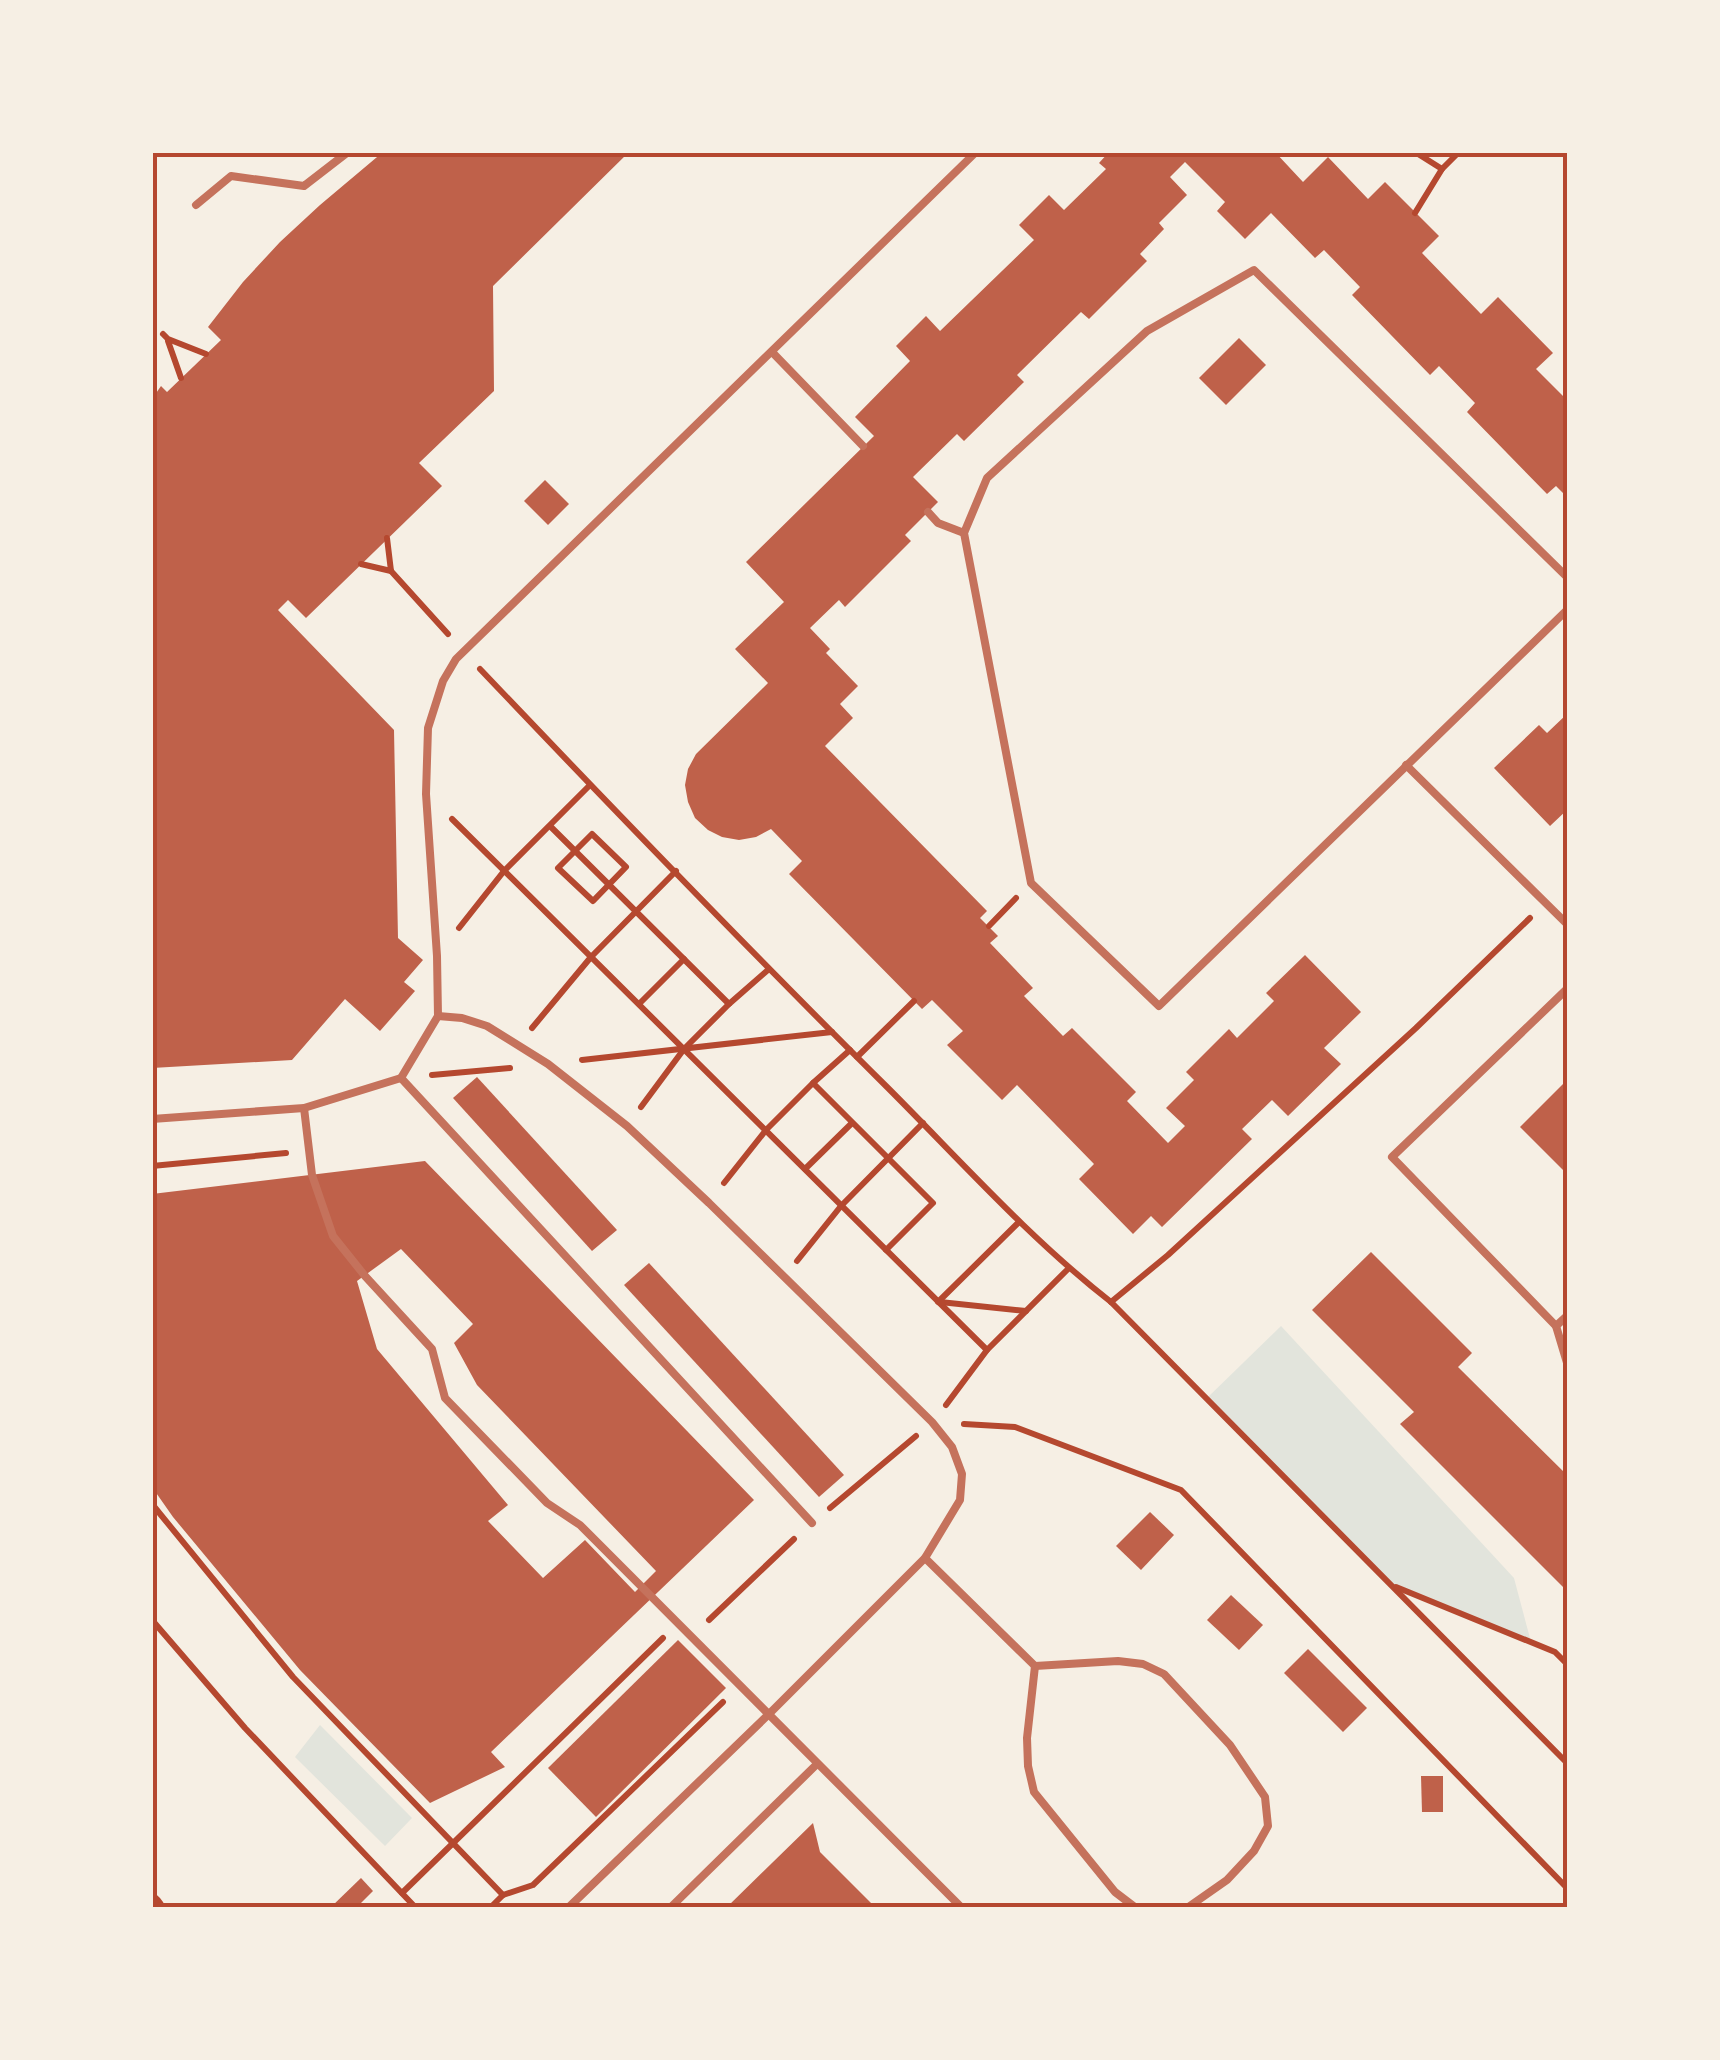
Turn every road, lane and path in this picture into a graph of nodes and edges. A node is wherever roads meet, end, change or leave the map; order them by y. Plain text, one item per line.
1 (348, 152) edge
2 (976, 152) edge
3 (1415, 152) edge
4 (1459, 152) edge
5 (1442, 169) junction
6 (196, 205) dead end
7 (1415, 213) dead end
8 (772, 352) junction
9 (206, 354) dead end
10 (181, 378) dead end
11 (863, 446) dead end
12 (928, 512) dead end
13 (964, 533) junction
14 (387, 538) dead end
15 (360, 564) dead end
16 (391, 571) junction
17 (1568, 578) edge
18 (1568, 608) edge
19 (464, 652) junction
20 (1406, 765) junction
21 (590, 785) junction
22 (426, 794) junction
23 (550, 826) junction
24 (575, 851) junction
25 (504, 870) junction
26 (676, 871) junction
27 (1031, 883) junction
28 (609, 884) junction
29 (1546, 903) junction
30 (636, 911) junction
31 (1568, 924) edge
32 (988, 926) dead end
33 (438, 956) junction
34 (591, 956) junction
35 (684, 959) junction
36 (769, 969) junction
37 (1568, 988) edge
38 (914, 1001) dead end
39 (639, 1004) junction
40 (729, 1004) junction
41 (438, 1016) junction
42 (832, 1032) junction
43 (518, 1044) junction
44 (684, 1049) junction
45 (850, 1050) junction
46 (858, 1058) junction
47 (548, 1064) junction
48 (401, 1078) junction
49 (812, 1083) junction
50 (304, 1108) junction
51 (152, 1119) edge
52 (852, 1122) junction
53 (924, 1124) junction
54 (627, 1126) junction
55 (766, 1130) junction
56 (309, 1151) junction
57 (888, 1158) junction
58 (152, 1166) edge
59 (805, 1170) junction
60 (709, 1202) junction
61 (842, 1206) junction
62 (1020, 1222) junction
63 (886, 1250) junction
64 (1068, 1269) junction
65 (783, 1278) junction
66 (938, 1302) junction
67 (1110, 1302) junction
68 (1026, 1311) junction
69 (1568, 1315) edge
70 (1556, 1326) junction
71 (987, 1350) junction
72 (1568, 1366) edge
73 (932, 1422) junction
74 (152, 1504) edge
75 (812, 1523) dead end
76 (925, 1558) junction
77 (1390, 1585) junction
78 (152, 1620) edge
79 (678, 1623) junction
80 (1568, 1665) edge
81 (1035, 1666) junction
82 (740, 1686) junction
83 (769, 1714) junction
84 (818, 1764) junction
85 (1568, 1764) edge
86 (452, 1843) junction
87 (1568, 1889) edge
88 (402, 1893) junction
89 (503, 1895) junction
90 (416, 1908) edge
91 (490, 1908) edge
92 (568, 1908) edge
93 (670, 1908) edge
94 (962, 1908) edge
95 (1136, 1908) edge
96 (1187, 1908) edge

1 - 6 lane
2 - 8 lane
3 - 5 path
4 - 5 path
5 - 7 path
8 - 11 lane
8 - 19 lane
9 - 10 path
12 - 13 lane
13 - 17 lane
13 - 27 lane
14 - 16 path
15 - 16 path
16 - 19 path
18 - 20 lane
19 - 21 path
19 - 22 lane
20 - 27 lane
20 - 29 lane
21 - 23 path
21 - 26 path
22 - 25 path
22 - 33 lane
23 - 24 path
23 - 25 path
24 - 28 path
24 - 28 path
24 - 28 path
25 - 33 path
25 - 34 path
26 - 30 path
26 - 36 path
27 - 32 path
28 - 30 path
29 - 31 lane
29 - 67 path
30 - 34 path
30 - 35 path
33 - 41 lane
34 - 39 path
34 - 43 path
35 - 39 path
35 - 40 path
36 - 40 path
36 - 42 path
37 - 70 lane
38 - 46 path
39 - 44 path
40 - 44 path
41 - 43 lane
41 - 48 lane
42 - 44 path
42 - 45 path
43 - 47 lane
44 - 47 path
44 - 54 path
44 - 55 path
45 - 46 path
45 - 49 path
46 - 53 path
47 - 48 path
47 - 54 lane
48 - 50 lane
48 - 75 lane
49 - 52 path
49 - 55 path
50 - 51 lane
50 - 56 lane
52 - 57 path
52 - 59 path
53 - 57 path
53 - 62 path
54 - 60 lane
55 - 59 path
55 - 60 path
56 - 58 path
56 - 79 lane
57 - 61 path
57 - 63 path
59 - 61 path
60 - 65 lane
61 - 63 path
61 - 65 path
62 - 64 path
62 - 66 path
63 - 66 path
64 - 67 path
64 - 68 path
65 - 73 lane
66 - 68 path
66 - 71 path
67 - 77 path
68 - 71 path
69 - 70 lane
70 - 72 lane
71 - 73 path
73 - 76 lane
73 - 87 path
74 - 86 path
76 - 81 lane
76 - 83 lane
77 - 80 path
77 - 85 path
78 - 88 path
79 - 82 lane
79 - 86 path
81 - 95 lane
81 - 96 lane
82 - 83 lane
82 - 89 path
83 - 84 lane
83 - 92 lane
84 - 93 lane
84 - 94 lane
86 - 88 path
86 - 89 path
88 - 90 path
89 - 91 path

